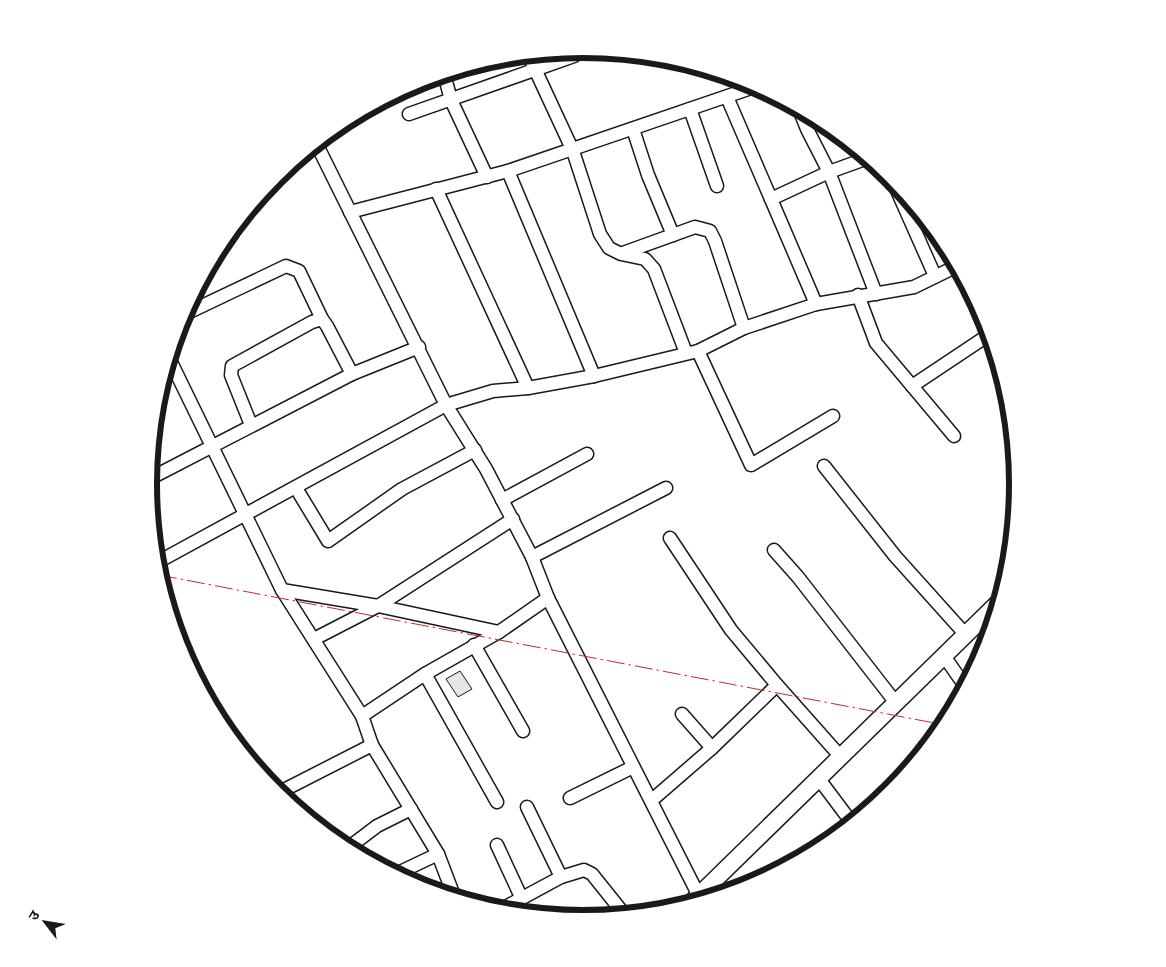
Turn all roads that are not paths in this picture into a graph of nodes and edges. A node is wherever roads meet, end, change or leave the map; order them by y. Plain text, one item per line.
1 (568, 58) edge
2 (530, 61) edge
3 (533, 70) junction
4 (446, 80) edge
5 (746, 90) edge
6 (727, 97) junction
7 (451, 100) junction
8 (690, 109) junction
9 (409, 114) dead end
10 (803, 119) edge
11 (633, 129) junction
12 (319, 150) edge
13 (573, 151) junction
14 (861, 161) edge
15 (508, 171) junction
16 (829, 172) junction
17 (488, 177) junction
18 (717, 186) dead end
19 (436, 189) junction
20 (771, 199) junction
21 (350, 212) junction
22 (912, 214) edge
23 (673, 235) junction
24 (621, 254) junction
25 (951, 269) edge
26 (935, 276) junction
27 (876, 294) junction
28 (858, 295) junction
29 (816, 304) junction
30 (194, 310) edge
31 (322, 319) junction
32 (744, 328) junction
33 (983, 339) edge
34 (419, 347) junction
35 (692, 352) junction
36 (174, 367) edge
37 (352, 374) junction
38 (594, 376) junction
39 (912, 386) junction
40 (528, 388) junction
41 (446, 405) junction
42 (833, 416) dead end
43 (252, 425) junction
44 (954, 436) dead end
45 (213, 445) junction
46 (475, 450) junction
47 (587, 454) dead end
48 (824, 466) dead end
49 (157, 475) edge
50 (296, 488) junction
51 (666, 488) dead end
52 (502, 500) junction
53 (247, 515) junction
54 (513, 519) junction
55 (670, 538) dead end
56 (774, 550) dead end
57 (532, 557) junction
58 (164, 560) edge
59 (282, 590) junction
60 (548, 598) junction
61 (378, 606) junction
62 (988, 613) edge
63 (499, 632) junction
64 (966, 635) junction
65 (314, 639) junction
66 (474, 645) junction
67 (944, 656) junction
68 (426, 674) junction
69 (961, 680) edge
70 (777, 685) junction
71 (896, 703) junction
72 (682, 714) dead end
73 (362, 716) junction
74 (523, 731) dead end
75 (372, 745) junction
76 (712, 748) junction
77 (840, 756) junction
78 (633, 767) junction
79 (819, 779) junction
80 (286, 789) edge
81 (570, 798) dead end
82 (652, 800) junction
83 (497, 802) dead end
84 (527, 807) dead end
85 (411, 809) junction
86 (847, 817) edge
87 (355, 843) edge
88 (497, 845) dead end
89 (438, 854) junction
90 (404, 870) edge
91 (561, 877) junction
92 (451, 889) edge
93 (702, 892) edge
94 (693, 895) edge
95 (521, 897) junction
96 (511, 903) edge
97 (619, 908) edge

1 - 3 street
2 - 3 street
3 - 7 street
3 - 13 street
4 - 7 street
5 - 6 street
6 - 8 street
6 - 20 street
7 - 9 street
7 - 17 street
8 - 11 street
8 - 18 street
10 - 16 street
11 - 13 street
11 - 23 street
12 - 21 street
13 - 15 street
13 - 24 street
14 - 16 street
15 - 17 street
15 - 38 street
16 - 20 street
16 - 27 street
17 - 19 street
19 - 21 street
19 - 40 street
20 - 29 street
21 - 34 street
22 - 26 street
23 - 24 street
23 - 32 street
24 - 35 street
25 - 26 street
26 - 27 street
27 - 28 street
28 - 29 street
28 - 39 street
29 - 32 street
30 - 31 street
31 - 37 street
31 - 43 street
32 - 35 street
33 - 39 street
34 - 37 street
34 - 41 street
35 - 38 street
35 - 42 street
36 - 45 street
37 - 43 street
38 - 40 street
39 - 44 street
40 - 41 street
41 - 46 street
41 - 50 street
43 - 45 street
45 - 49 street
45 - 53 street
46 - 50 street
46 - 52 street
47 - 52 street
48 - 64 street
50 - 53 street
51 - 57 street
52 - 54 street
53 - 58 street
53 - 59 street
54 - 57 street
54 - 61 street
55 - 70 street
56 - 71 street
57 - 60 street
59 - 61 street
59 - 65 street
60 - 63 street
60 - 78 street
61 - 63 street
61 - 65 street
62 - 64 main road
63 - 66 street
64 - 67 main road
65 - 73 street
66 - 68 street
66 - 74 street
67 - 69 street
67 - 71 main road
68 - 73 street
68 - 83 street
70 - 76 street
70 - 77 street
71 - 77 main road
72 - 76 street
73 - 75 street
75 - 80 street
75 - 85 street
76 - 82 street
77 - 79 main road
78 - 81 street
78 - 82 street
79 - 86 street
79 - 93 main road
82 - 94 street
84 - 91 street
85 - 87 street
85 - 89 street
88 - 95 street
89 - 90 street
89 - 92 street
91 - 95 street
91 - 97 street
95 - 96 street

